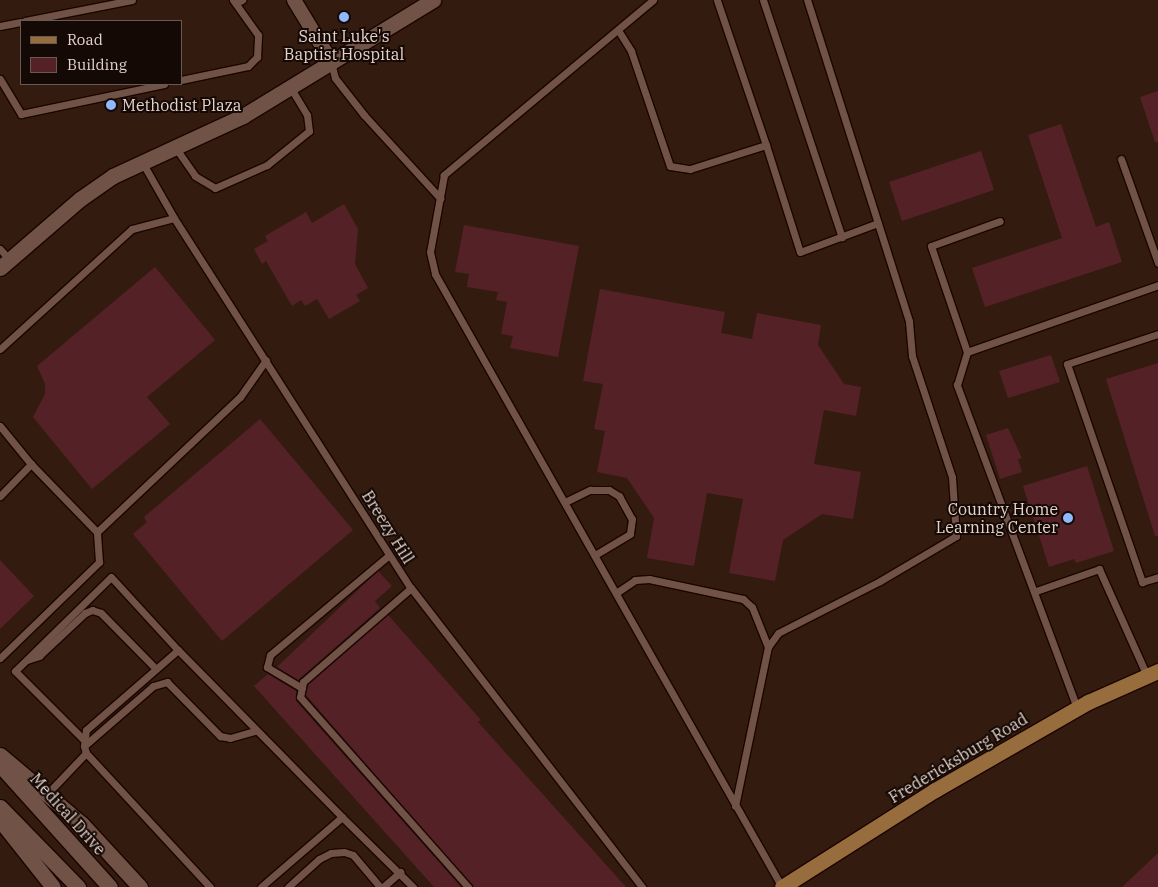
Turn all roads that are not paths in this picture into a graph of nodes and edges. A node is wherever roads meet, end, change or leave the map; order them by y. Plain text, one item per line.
1 (132, 0) edge
2 (294, 0) edge
3 (433, 0) edge
4 (653, 0) edge
5 (717, 0) edge
6 (763, 0) edge
7 (807, 0) edge
8 (237, 1) edge
9 (33, 20) edge
10 (20, 23) edge
11 (0, 26) edge
12 (618, 30) junction
13 (331, 62) junction
14 (0, 80) edge
15 (182, 80) edge
16 (159, 85) edge
17 (291, 88) junction
18 (766, 145) junction
19 (174, 146) junction
20 (1121, 159) dead end
21 (141, 161) junction
22 (440, 198) junction
23 (174, 218) junction
24 (1000, 220) dead end
25 (878, 224) junction
26 (842, 236) junction
27 (3, 259) edge
28 (1158, 262) edge
29 (1158, 285) edge
30 (1158, 334) edge
31 (0, 349) edge
32 (967, 352) junction
33 (266, 360) junction
34 (0, 426) edge
35 (31, 464) junction
36 (0, 496) edge
37 (565, 502) junction
38 (97, 532) junction
39 (389, 555) junction
40 (596, 555) junction
41 (1158, 576) edge
42 (411, 588) junction
43 (1036, 591) junction
44 (616, 593) junction
45 (768, 647) junction
46 (178, 650) junction
47 (0, 658) edge
48 (27, 660) junction
49 (156, 669) junction
50 (1152, 674) edge
51 (302, 688) junction
52 (1077, 708) junction
53 (254, 731) junction
54 (85, 747) junction
55 (0, 755) edge
56 (0, 765) edge
57 (48, 793) junction
58 (735, 806) junction
59 (0, 807) edge
60 (342, 817) junction
61 (0, 820) edge
62 (400, 872) junction
63 (54, 887) edge
64 (78, 887) edge
65 (110, 887) edge
66 (140, 887) edge
67 (210, 887) edge
68 (261, 887) edge
69 (288, 887) edge
70 (381, 887) edge
71 (412, 887) edge
72 (468, 887) edge
73 (642, 887) edge
74 (782, 887) edge

1 - 9 lane
2 - 13 street
3 - 13 street
4 - 12 lane
5 - 18 lane
6 - 26 lane
7 - 25 lane
8 - 15 lane
10 - 11 lane
12 - 18 lane
12 - 22 lane
13 - 17 street
13 - 22 lane
14 - 16 lane
17 - 19 street
17 - 19 lane
18 - 26 lane
19 - 21 street
20 - 28 lane
21 - 23 lane, Breezy Hill
21 - 27 street
22 - 37 lane
23 - 31 lane
23 - 33 lane, Breezy Hill
24 - 32 lane
25 - 26 lane
25 - 45 lane
29 - 32 lane
30 - 41 lane
32 - 43 lane
33 - 38 lane
33 - 39 lane, Breezy Hill
34 - 35 lane
35 - 36 lane
35 - 38 lane
37 - 40 lane
37 - 40 lane
38 - 47 lane
39 - 42 lane, Breezy Hill
39 - 51 lane
40 - 44 lane
42 - 51 lane
42 - 73 lane, Breezy Hill
43 - 50 lane
43 - 52 lane
44 - 45 lane
44 - 58 lane
45 - 58 lane
46 - 48 lane
46 - 49 lane
46 - 53 lane
48 - 49 lane
48 - 54 lane
49 - 54 lane
50 - 52 main road, Fredericksburg Road
51 - 72 lane
52 - 74 main road, Fredericksburg Road
53 - 54 lane
53 - 60 lane
54 - 57 lane
54 - 67 lane
55 - 57 street
56 - 65 street, Medical Drive
57 - 66 street
58 - 74 lane
59 - 64 street
60 - 62 lane
60 - 68 lane
61 - 63 street
62 - 70 lane
62 - 71 lane
69 - 70 lane

